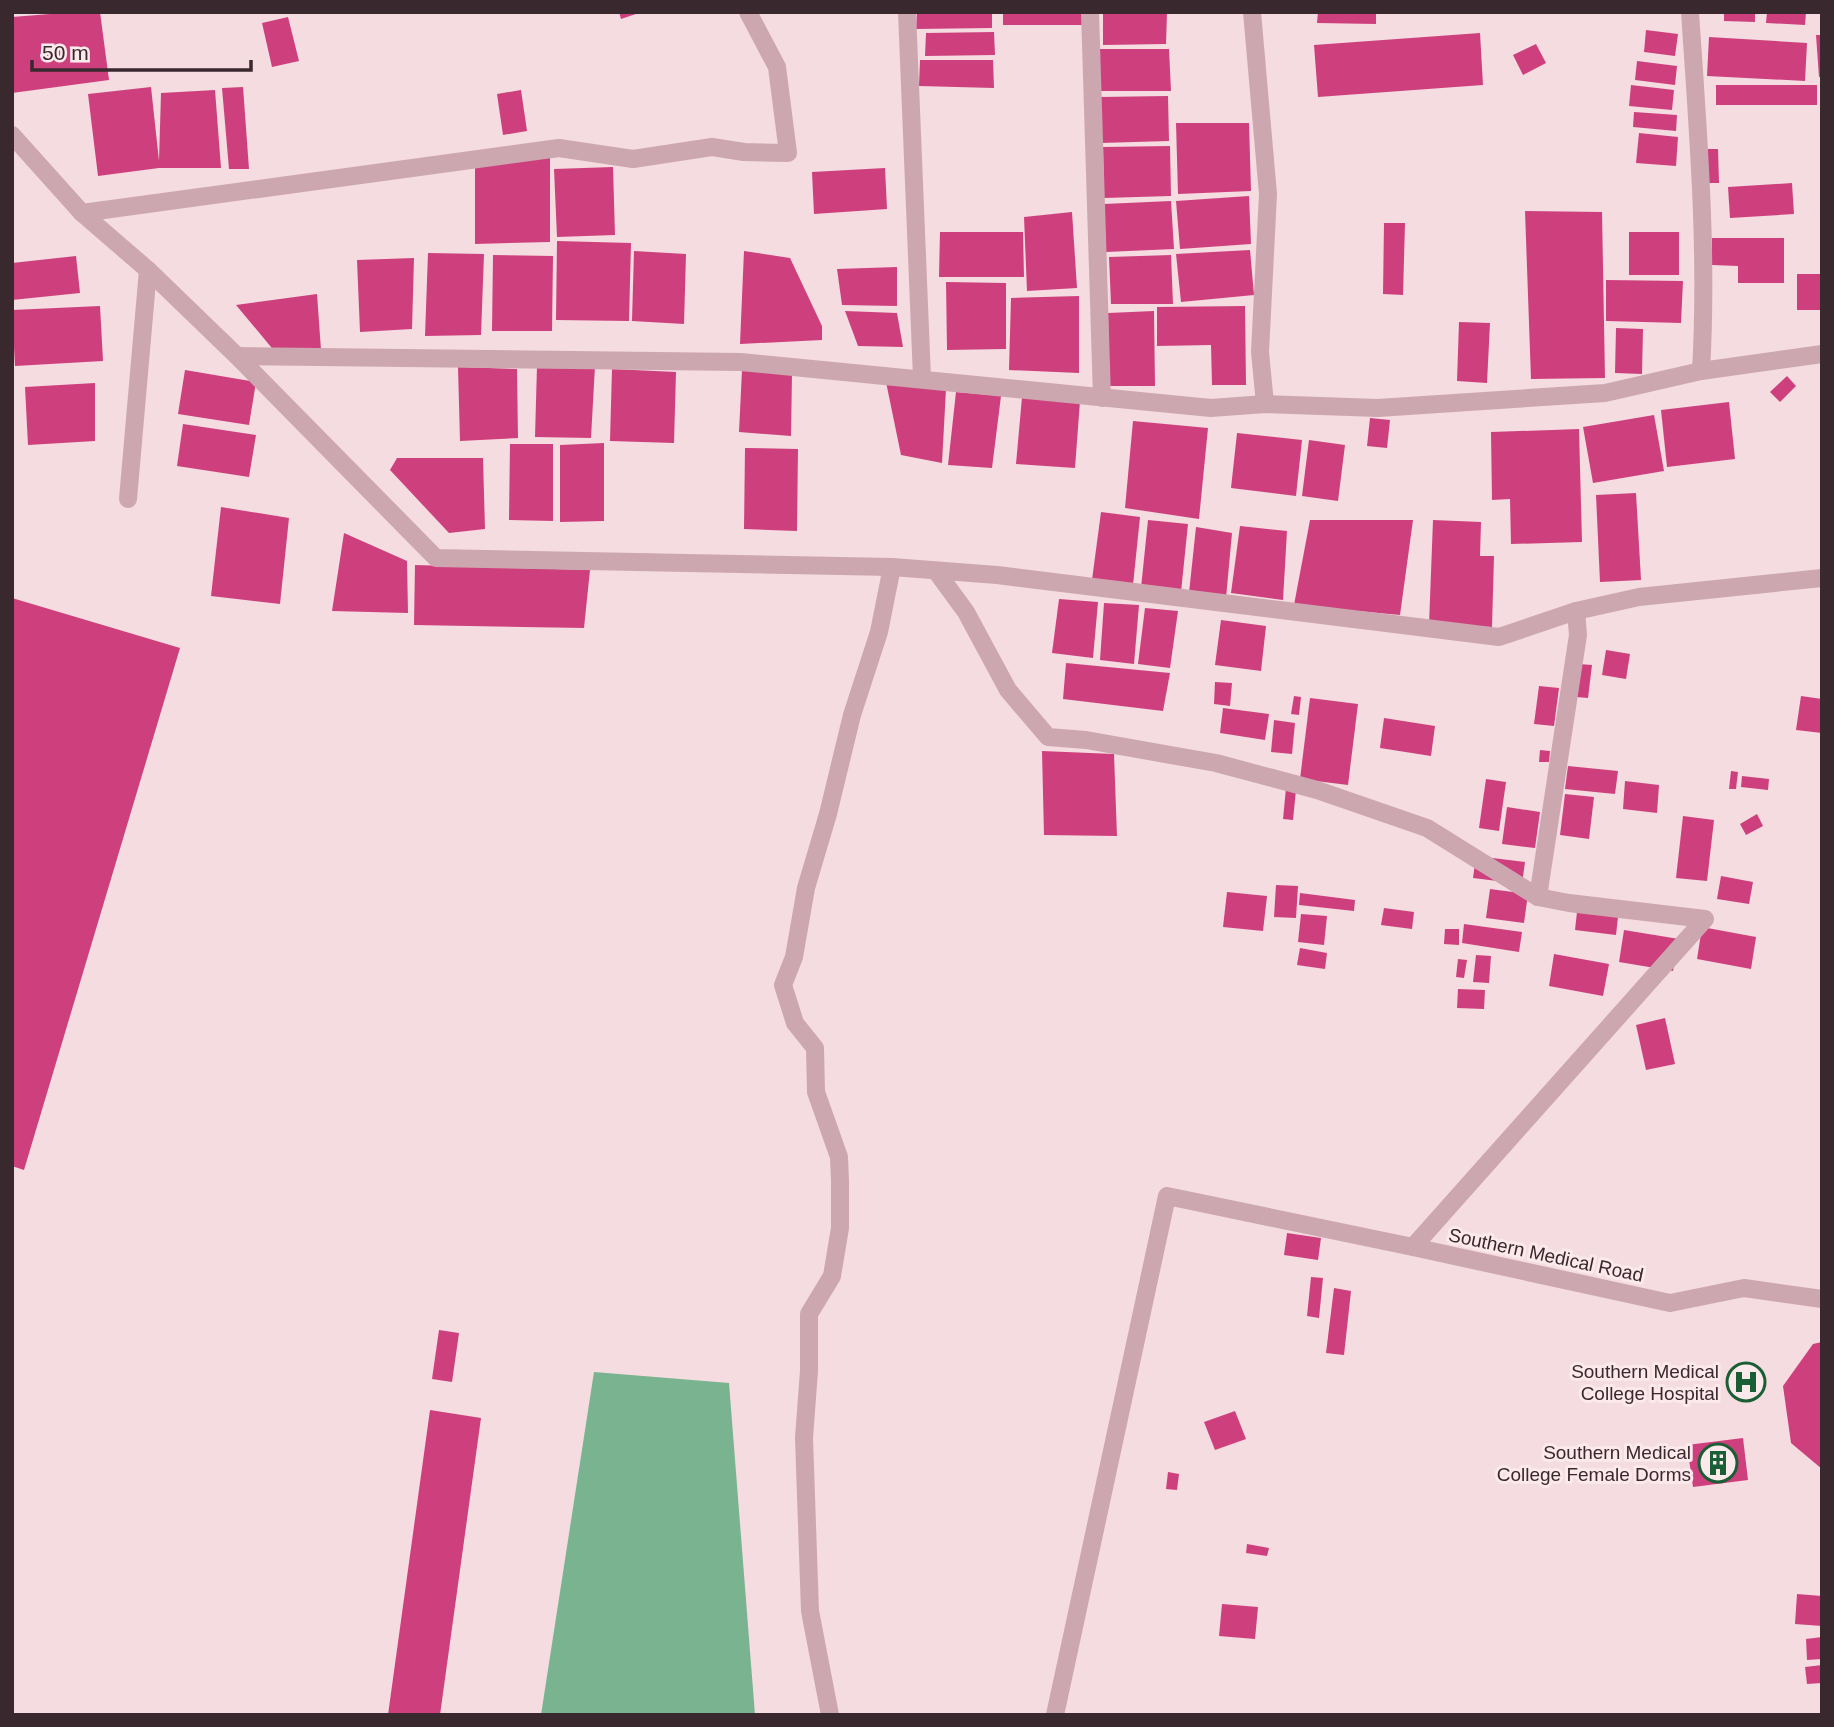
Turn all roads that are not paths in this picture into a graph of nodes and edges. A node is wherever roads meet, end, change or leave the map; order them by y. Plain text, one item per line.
1 (748, 12) edge
2 (906, 12) edge
3 (1090, 12) edge
4 (1252, 12) edge
5 (1690, 12) edge
6 (12, 135) edge
7 (82, 213) junction
8 (148, 270) junction
9 (1822, 354) edge
10 (237, 356) junction
11 (1701, 371) junction
12 (922, 378) junction
13 (1102, 398) junction
14 (1265, 404) junction
15 (128, 499) dead end
16 (891, 568) junction
17 (936, 571) junction
18 (1822, 578) edge
19 (1576, 611) junction
20 (1538, 897) junction
21 (1413, 1247) junction
22 (1822, 1299) edge
23 (830, 1715) edge
24 (1055, 1715) edge

1 - 7 street
2 - 12 street
3 - 13 street
4 - 14 street
5 - 11 street
6 - 7 street
7 - 8 street
8 - 10 street
8 - 15 street
9 - 11 street
10 - 12 street
10 - 16 street
11 - 14 street
12 - 13 street
13 - 14 street
16 - 17 street
16 - 23 street
17 - 19 street
17 - 20 street
18 - 19 street
19 - 20 street
20 - 21 street
21 - 22 street, Southern Medical Road
21 - 24 street, Southern Medical Road

